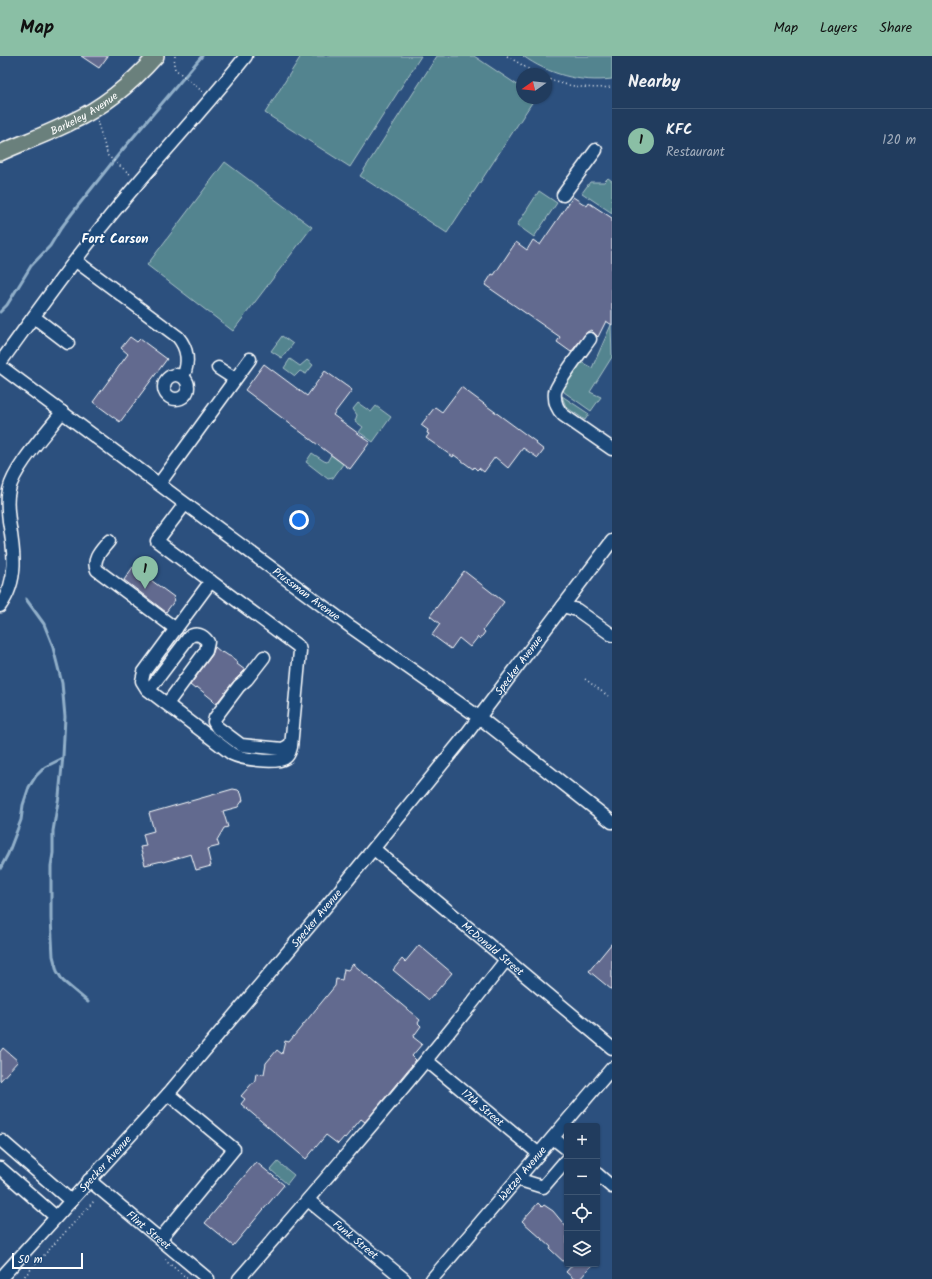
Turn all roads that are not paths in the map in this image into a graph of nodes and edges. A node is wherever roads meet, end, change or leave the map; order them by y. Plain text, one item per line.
1 (156, 56) edge
2 (246, 56) edge
3 (596, 150) dead end
4 (0, 153) edge
5 (564, 195) dead end
6 (76, 261) junction
7 (34, 317) junction
8 (590, 339) dead end
9 (68, 343) dead end
10 (250, 359) dead end
11 (0, 363) edge
12 (0, 366) edge
13 (218, 368) dead end
14 (183, 377) dead end
15 (235, 379) junction
16 (62, 412) junction
17 (612, 449) edge
18 (159, 484) junction
19 (186, 504) junction
20 (109, 541) dead end
21 (612, 541) edge
22 (211, 581) junction
23 (0, 606) edge
24 (563, 606) junction
25 (176, 628) junction
26 (612, 635) edge
27 (264, 657) dead end
28 (149, 690) junction
29 (167, 704) junction
30 (480, 718) junction
31 (291, 744) junction
32 (612, 822) edge
33 (374, 849) junction
34 (506, 960) junction
35 (612, 1048) edge
36 (426, 1060) junction
37 (612, 1068) edge
38 (168, 1094) junction
39 (553, 1138) junction
40 (2, 1141) dead end
41 (564, 1147) edge
42 (539, 1154) junction
43 (564, 1162) edge
44 (0, 1168) edge
45 (600, 1177) edge
46 (517, 1179) junction
47 (90, 1180) junction
48 (612, 1187) edge
49 (308, 1200) junction
50 (71, 1201) junction
51 (56, 1217) junction
52 (160, 1239) junction
53 (0, 1279) edge
54 (208, 1279) edge
55 (239, 1279) edge
56 (404, 1279) edge
57 (432, 1279) edge

1 - 4 main road, Barkeley Avenue
2 - 6 street
3 - 5 street
6 - 7 street
6 - 14 street
7 - 9 street
7 - 11 street
8 - 17 street
10 - 15 street
12 - 16 street, Prussman Avenue
13 - 15 street
15 - 18 street
16 - 18 street, Prussman Avenue
16 - 23 street
18 - 19 street, Prussman Avenue
19 - 22 street
19 - 30 street, Prussman Avenue
20 - 25 street
21 - 24 street, Specker Avenue
22 - 25 street
22 - 31 street
24 - 26 street
24 - 30 street, Specker Avenue
25 - 28 street
27 - 31 street
28 - 29 street
28 - 29 street
29 - 31 street
30 - 32 street, Prussman Avenue
30 - 33 street, Specker Avenue
33 - 34 street, McDonald Street
33 - 38 street, Specker Avenue
34 - 35 street, McDonald Street
34 - 36 street
36 - 42 street, 17th Street
36 - 49 street
37 - 39 street, Wetzel Avenue
38 - 47 street, Specker Avenue
38 - 52 street
39 - 41 street
39 - 42 street, Wetzel Avenue
40 - 50 street
42 - 46 street, Wetzel Avenue
43 - 46 street
44 - 51 street
45 - 48 street
46 - 57 street, Wetzel Avenue
47 - 50 street, Specker Avenue
47 - 52 street, Flint Street
49 - 55 street
49 - 56 street, Funk Street
50 - 51 street, Specker Avenue
51 - 53 street, Specker Avenue
52 - 54 street, Flint Street

